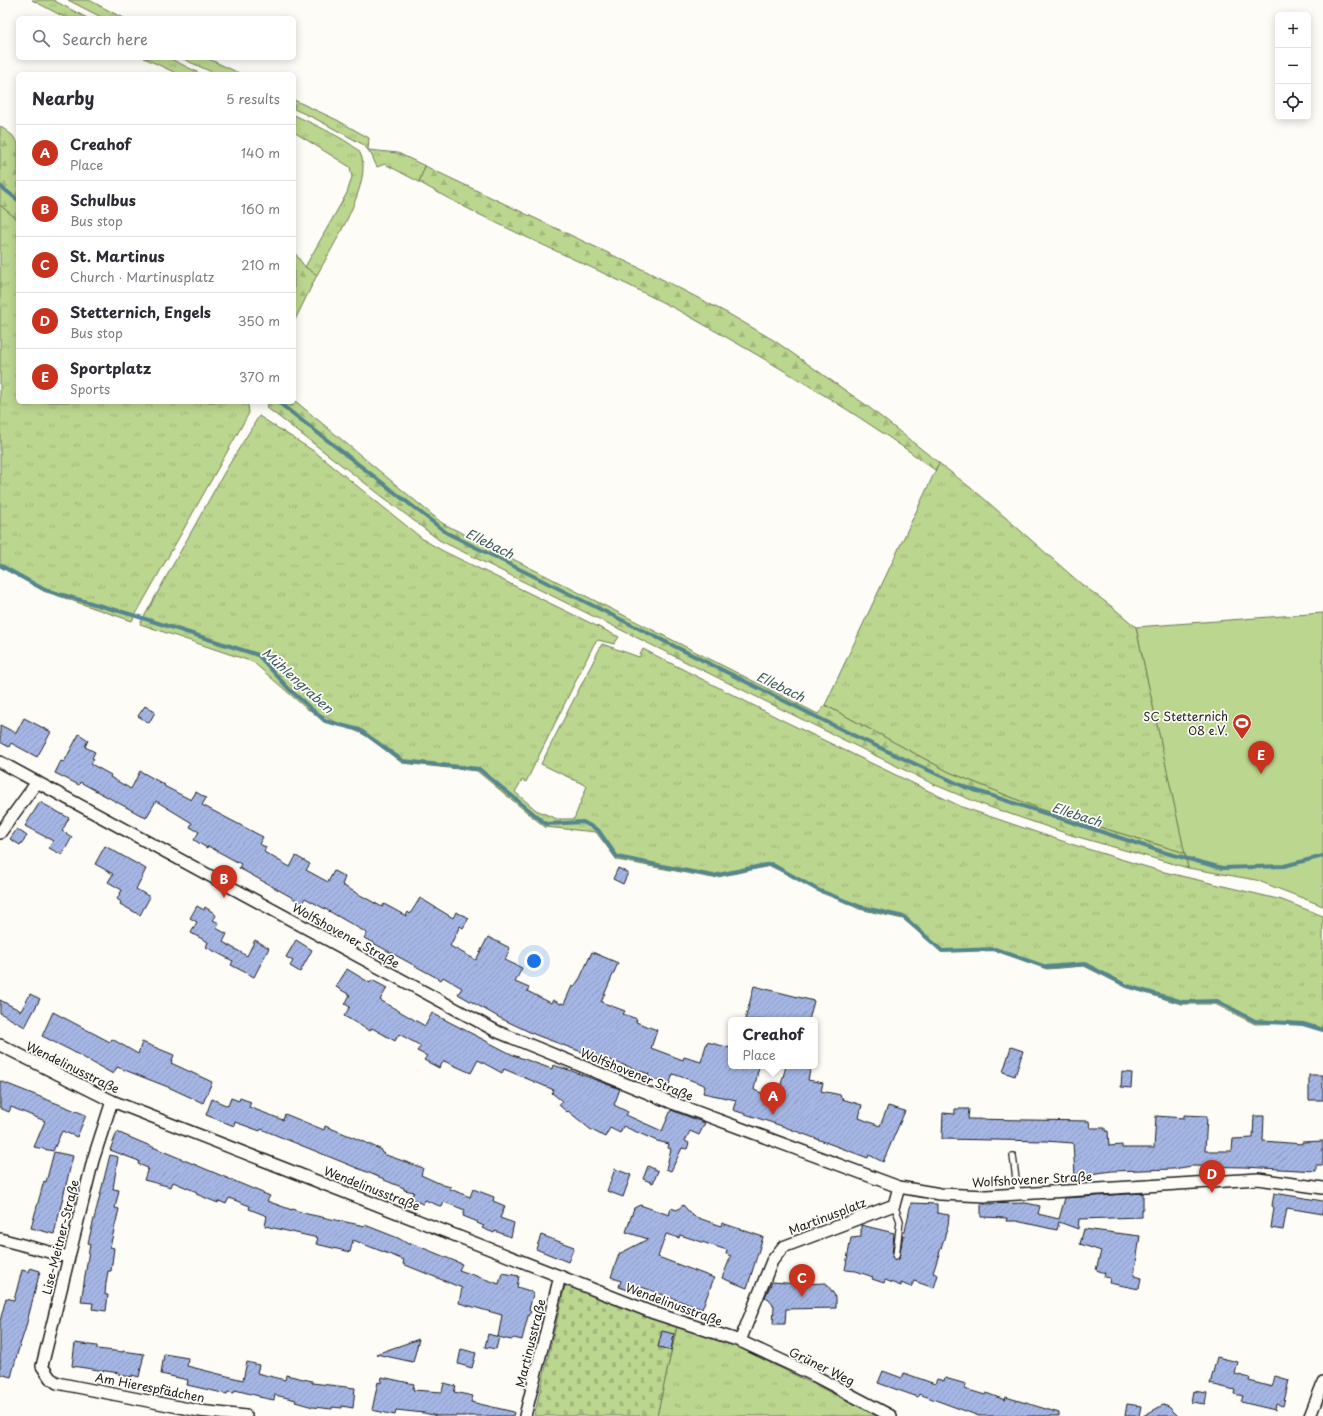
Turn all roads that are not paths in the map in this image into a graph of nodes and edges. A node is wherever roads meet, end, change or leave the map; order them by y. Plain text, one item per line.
1 (0, 762) edge
2 (37, 782) junction
3 (0, 833) edge
4 (0, 1045) edge
5 (112, 1101) junction
6 (1014, 1156) dead end
7 (899, 1187) junction
8 (1323, 1188) edge
9 (1018, 1194) junction
10 (894, 1205) junction
11 (0, 1239) edge
12 (896, 1256) dead end
13 (68, 1257) junction
14 (560, 1276) junction
15 (740, 1342) junction
16 (50, 1378) joint
17 (1323, 1383) edge
18 (246, 1416) edge
19 (525, 1416) edge
20 (891, 1416) edge
21 (1310, 1416) edge

1 - 2 street, Wolfshovener Straße
2 - 3 street
2 - 7 street, Wolfshovener Straße
4 - 5 street, Wendelinusstraße
5 - 13 street, Lise-Meitner-Straße
5 - 14 street, Wendelinusstraße
6 - 9 lane
7 - 9 street, Wolfshovener Straße
7 - 10 street
8 - 9 street, Wolfshovener Straße
10 - 12 lane
10 - 15 street, Martinusplatz
11 - 13 street
13 - 16 street, Lise-Meitner-Straße
14 - 15 street, Wendelinusstraße
14 - 19 street, Martinusstraße
15 - 20 street, Grüner Weg
16 - 18 street, Am Hierespfädchen
17 - 21 street

